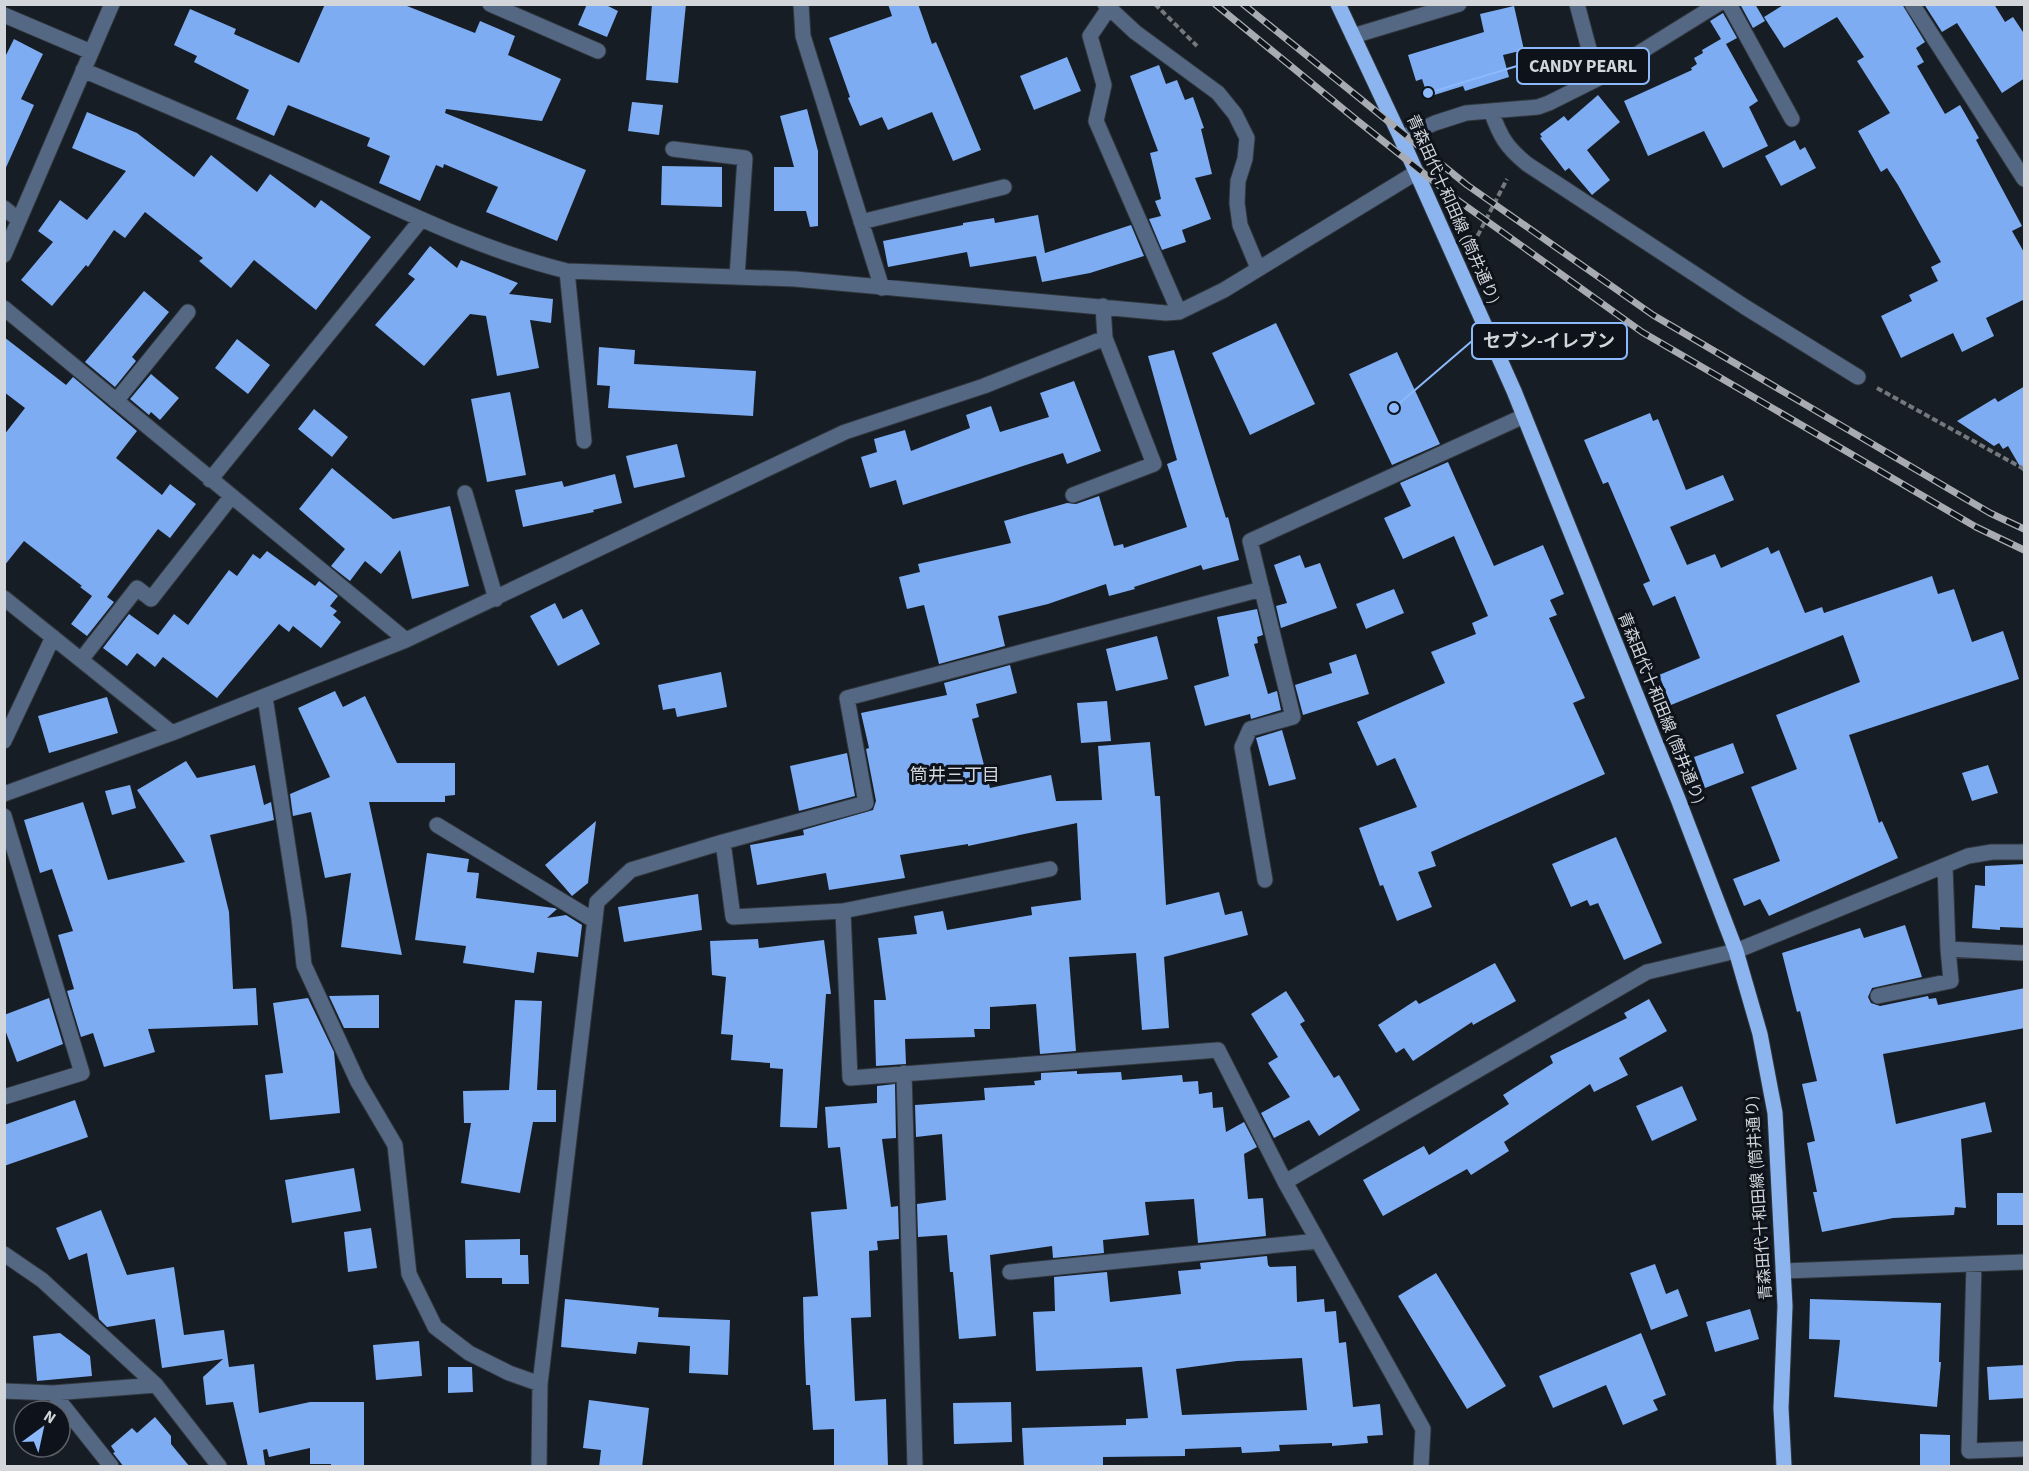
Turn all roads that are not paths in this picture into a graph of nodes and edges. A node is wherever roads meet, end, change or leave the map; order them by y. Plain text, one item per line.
1 (112, 4) edge
2 (490, 4) edge
3 (801, 4) edge
4 (1338, 4) edge
5 (1459, 4) edge
6 (1577, 4) edge
7 (1718, 4) edge
8 (1729, 4) edge
9 (1912, 4) edge
10 (1107, 6) edge
11 (4, 15) edge
12 (1353, 36) junction
13 (598, 51) dead end
14 (91, 52) junction
15 (83, 70) junction
16 (1597, 79) junction
17 (1491, 111) junction
18 (1792, 119) dead end
19 (1401, 138) junction
20 (673, 149) dead end
21 (1417, 172) junction
22 (2025, 179) edge
23 (1004, 187) dead end
24 (4, 208) edge
25 (19, 220) junction
26 (421, 220) junction
27 (861, 222) junction
28 (4, 255) edge
29 (1258, 268) junction
30 (567, 271) junction
31 (737, 277) junction
32 (882, 288) junction
33 (1103, 306) junction
34 (4, 308) edge
35 (188, 312) dead end
36 (1179, 312) junction
37 (1105, 339) junction
38 (1858, 377) road end
39 (116, 401) junction
40 (1524, 416) junction
41 (584, 441) dead end
42 (210, 480) junction
43 (465, 493) dead end
44 (1073, 495) dead end
45 (231, 497) junction
46 (1262, 589) junction
47 (4, 598) edge
48 (496, 599) junction
49 (53, 637) junction
50 (406, 640) junction
51 (81, 660) junction
52 (265, 697) junction
53 (172, 733) junction
54 (4, 741) edge
55 (4, 794) edge
56 (4, 816) edge
57 (437, 825) dead end
58 (723, 842) junction
59 (2025, 852) edge
60 (1945, 866) junction
61 (1050, 869) dead end
62 (1265, 880) dead end
63 (843, 911) junction
64 (595, 921) junction
65 (1948, 949) junction
66 (1736, 951) junction
67 (2025, 953) edge
68 (1878, 996) dead end
69 (904, 1073) junction
70 (4, 1097) edge
71 (1285, 1182) junction
72 (1318, 1241) junction
73 (4, 1254) edge
74 (2025, 1262) edge
75 (1974, 1264) junction
76 (1783, 1271) junction
77 (1010, 1272) dead end
78 (540, 1384) junction
79 (156, 1385) junction
80 (4, 1391) edge
81 (53, 1393) junction
82 (2025, 1449) edge
83 (111, 1467) edge
84 (219, 1467) edge
85 (539, 1467) edge
86 (915, 1467) edge
87 (1421, 1467) edge
88 (1784, 1467) edge

1 - 14 street
2 - 13 street
3 - 27 street
4 - 12 main road, 青森田代十和田線 (筒井通り)
5 - 12 street
6 - 16 street
7 - 16 street
8 - 18 street
9 - 22 street
10 - 29 street
10 - 36 street
11 - 14 street
12 - 19 main road, 青森田代十和田線 (筒井通り)
14 - 15 street
15 - 25 street
15 - 26 street
16 - 17 street
17 - 19 street
17 - 38 street
19 - 21 main road, 青森田代十和田線 (筒井通り)
20 - 31 street
21 - 29 street
21 - 40 main road, 青森田代十和田線 (筒井通り)
23 - 27 street
24 - 25 street
25 - 28 street
26 - 30 street
26 - 42 street
27 - 32 street
29 - 36 street
30 - 31 street
30 - 41 street
31 - 32 street
32 - 33 street
33 - 36 street
33 - 37 street
34 - 39 street
35 - 39 street
37 - 44 street
37 - 48 street
39 - 42 street
40 - 46 street
40 - 66 main road, 青森田代十和田線 (筒井通り)
42 - 45 street
43 - 48 street
45 - 50 street
45 - 51 street
46 - 58 street
46 - 62 street
47 - 49 street
48 - 50 street
49 - 51 street
49 - 54 street
50 - 52 street
51 - 53 street
52 - 53 street
52 - 78 street
53 - 55 street
56 - 70 street
57 - 64 street
58 - 63 street
58 - 64 street
59 - 60 street
60 - 65 street
60 - 66 street
61 - 63 street
63 - 69 street
64 - 78 street
65 - 67 street
65 - 68 street
66 - 71 street
66 - 76 main road, 青森田代十和田線 (筒井通り)
69 - 71 street
69 - 86 street
71 - 72 street
72 - 77 street
72 - 87 street
73 - 79 street
74 - 75 street
75 - 76 street
75 - 82 street
76 - 88 main road, 青森田代十和田線 (筒井通り)
78 - 85 street
79 - 81 street
79 - 84 street
80 - 81 street
81 - 83 street

